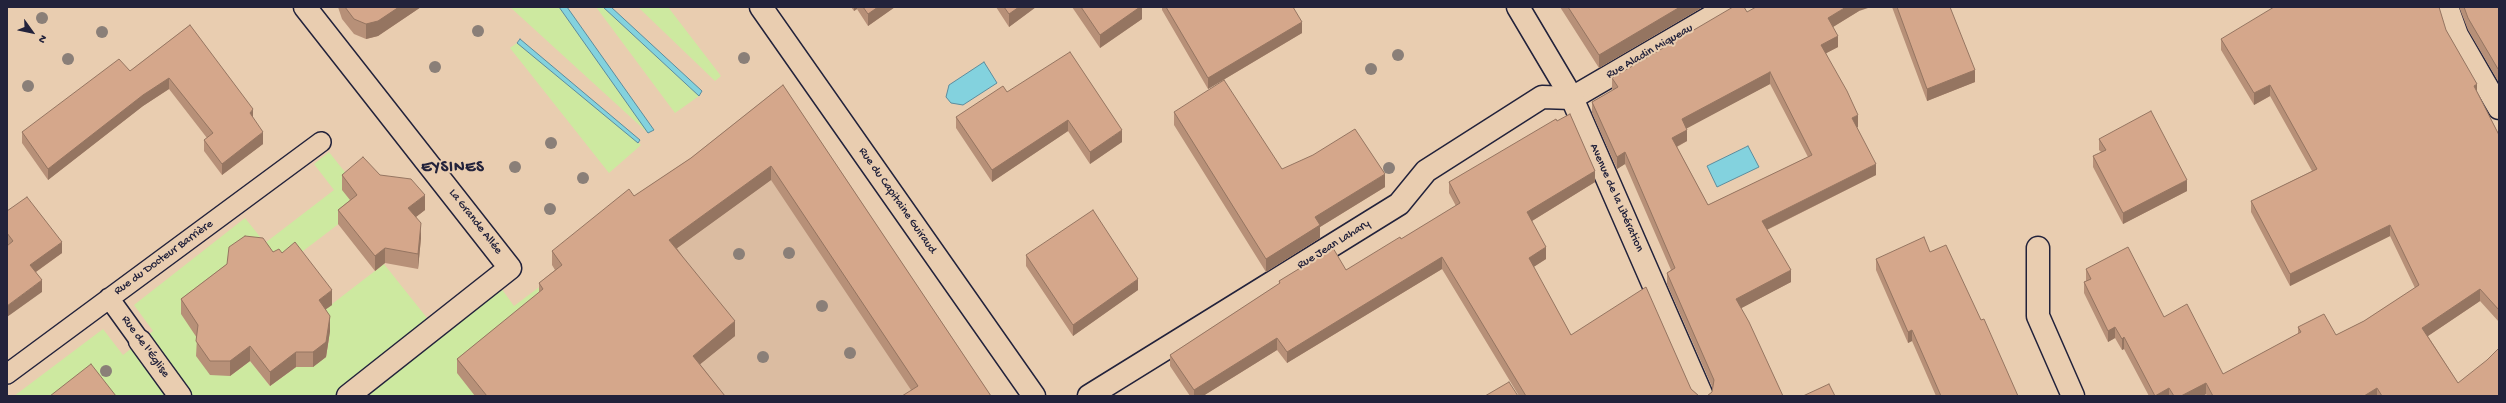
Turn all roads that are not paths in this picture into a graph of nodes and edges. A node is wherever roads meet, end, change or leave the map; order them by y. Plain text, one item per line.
1 (305, 7) edge
2 (761, 7) edge
3 (1518, 7) edge
4 (1728, 7) edge
5 (2447, 7) edge
6 (1572, 98) junction
7 (2499, 108) edge
8 (320, 142) dead end
9 (2038, 248) dead end
10 (109, 298) junction
11 (140, 341) joint
12 (7, 374) edge
13 (180, 396) edge
14 (348, 396) edge
15 (1034, 396) edge
16 (1089, 396) edge
17 (1702, 396) edge
18 (2073, 396) edge

1 - 14 street, La Grande Allée
2 - 15 street, Rue du Capitaine Guiraud
3 - 6 street, Avenue de la Libération
4 - 6 street, Rue Aladin Miqueau
5 - 7 street
6 - 16 street, Rue Jean Lahary
6 - 17 street, Avenue de la Libération
8 - 10 lane, Rue du Docteur Barrière
9 - 18 street
10 - 11 lane, Rue de l'Église
10 - 12 lane, Rue du Docteur Barrière
11 - 13 street, Rue de l'Église

